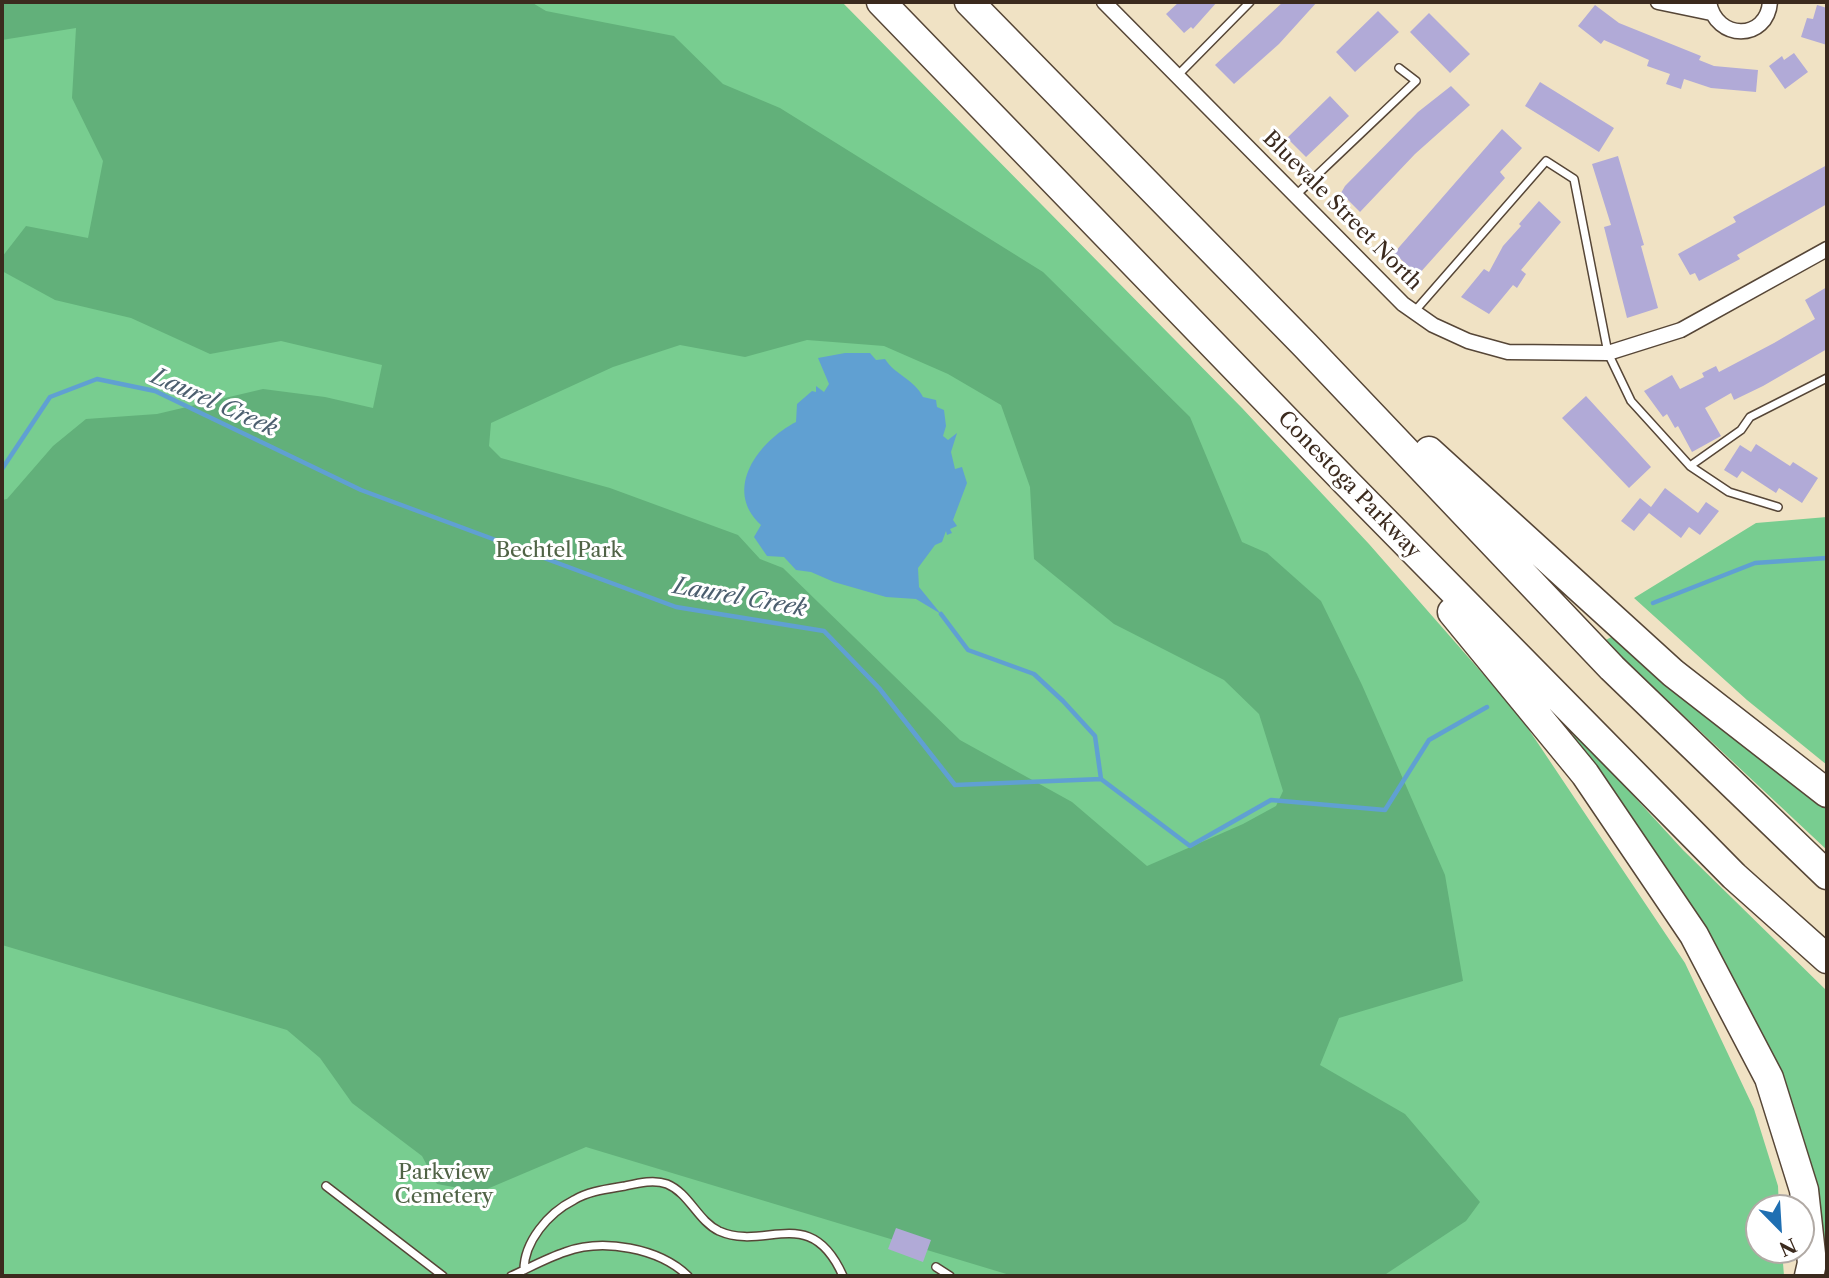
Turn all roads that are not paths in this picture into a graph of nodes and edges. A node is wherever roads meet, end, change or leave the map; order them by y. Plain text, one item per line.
1 (881, 2) edge
2 (968, 2) edge
3 (1104, 2) edge
4 (1250, 2) edge
5 (1658, 2) edge
6 (1770, 2) edge
7 (1710, 7) edge
8 (1399, 68) dead end
9 (1178, 75) junction
10 (1296, 195) junction
11 (1827, 249) edge
12 (1414, 312) junction
13 (1305, 345) junction
14 (1608, 353) junction
15 (1827, 378) edge
16 (1690, 466) junction
17 (1346, 482) junction
18 (1778, 507) dead end
19 (1827, 793) edge
20 (1827, 876) edge
21 (1827, 958) edge
22 (326, 1186) dead end
23 (936, 1266) dead end
24 (524, 1270) junction
25 (443, 1276) edge
26 (511, 1276) edge
27 (688, 1276) edge
28 (843, 1276) edge
29 (950, 1276) edge
30 (1809, 1276) edge

1 - 17 highway, Conestoga Parkway
2 - 13 highway
3 - 9 street, Bluevale Street North
4 - 9 lane
5 - 7 street
6 - 7 street
8 - 10 lane
9 - 10 street, Bluevale Street North
10 - 12 street, Bluevale Street North
11 - 14 street, Bluevale Street North
12 - 14 street, Bluevale Street North
12 - 14 lane
13 - 19 highway
13 - 20 highway
14 - 16 lane
15 - 16 lane
16 - 18 lane
17 - 21 highway, Conestoga Parkway
17 - 30 highway
22 - 25 lane
23 - 29 lane
24 - 26 lane
24 - 27 lane
24 - 28 lane

